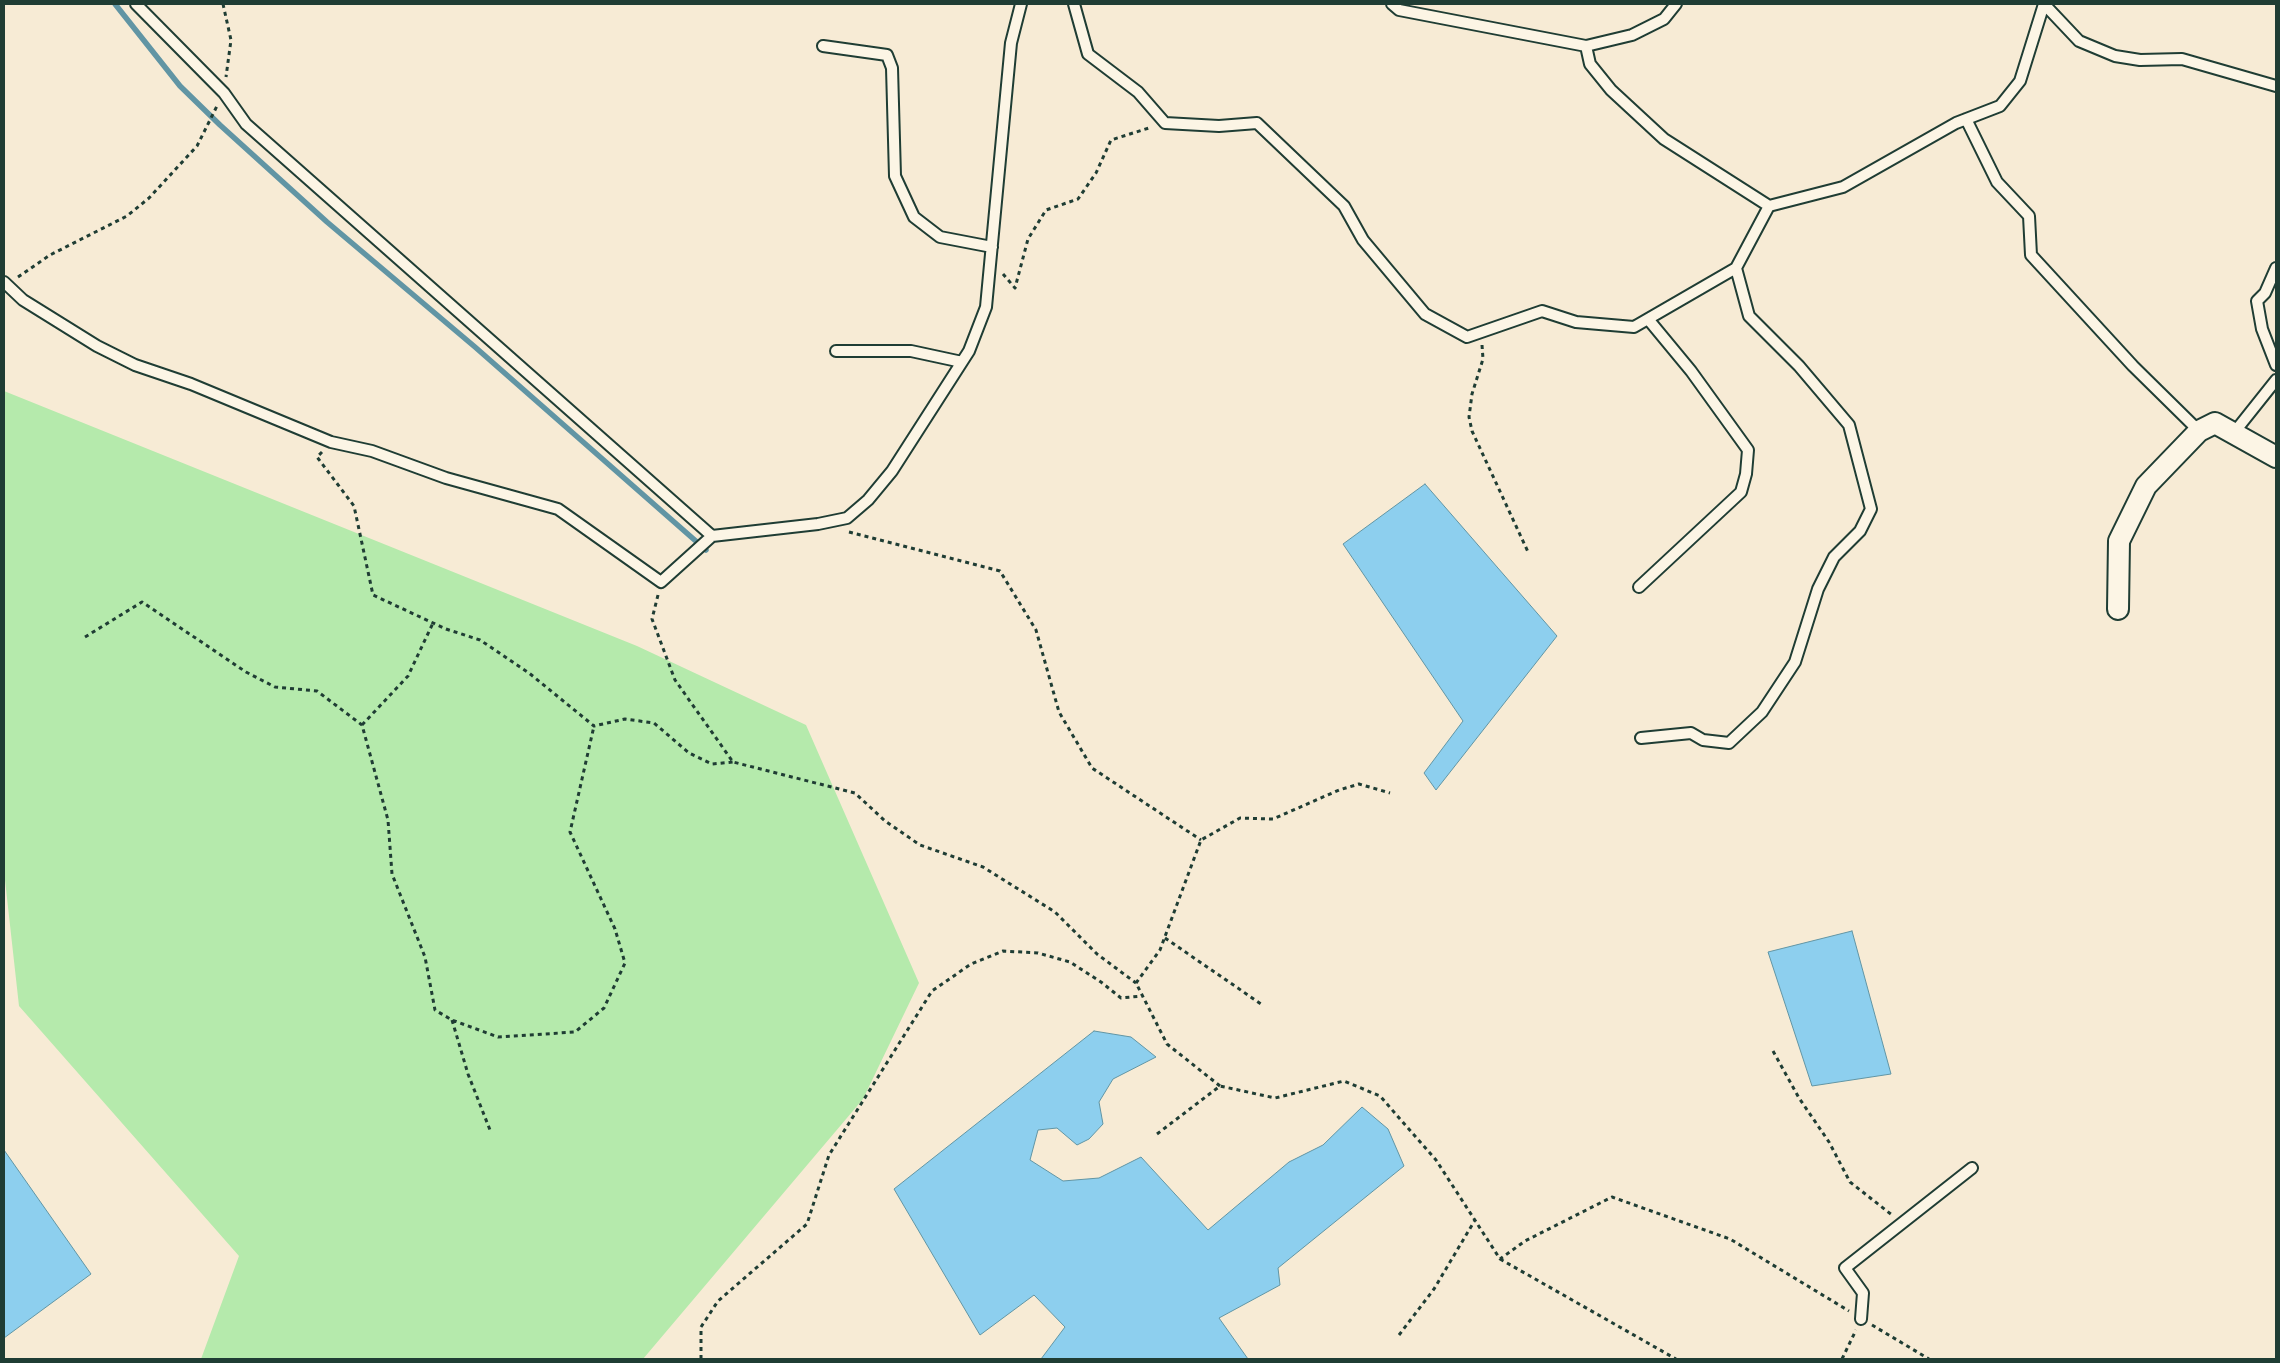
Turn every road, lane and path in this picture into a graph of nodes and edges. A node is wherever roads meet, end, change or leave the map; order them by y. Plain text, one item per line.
1 (136, 4) edge
2 (223, 4) edge
3 (1021, 4) edge
4 (1074, 4) edge
5 (1392, 4) edge
6 (1676, 4) edge
7 (2044, 4) edge
8 (823, 46) dead end
9 (1586, 46) junction
10 (2276, 86) edge
11 (224, 93) junction
12 (1966, 119) junction
13 (1165, 123) junction
14 (1769, 206) junction
15 (992, 247) junction
16 (990, 260) junction
17 (1736, 268) junction
18 (2276, 268) edge
19 (5, 284) edge
20 (1648, 319) junction
21 (1481, 332) junction
22 (836, 351) dead end
23 (962, 362) junction
24 (2276, 365) edge
25 (2276, 380) edge
26 (2199, 431) junction
27 (2233, 434) junction
28 (331, 442) junction
29 (2276, 457) edge
30 (846, 531) dead end
31 (712, 536) junction
32 (1529, 554) dead end
33 (661, 582) junction
34 (1639, 587) dead end
35 (2118, 610) dead end
36 (433, 623) junction
37 (84, 637) dead end
38 (362, 725) junction
39 (594, 726) junction
40 (1642, 738) dead end
41 (733, 762) junction
42 (1390, 794) dead end
43 (1201, 840) junction
44 (1165, 938) junction
45 (1136, 983) junction
46 (1142, 996) junction
47 (1261, 1004) dead end
48 (452, 1020) junction
49 (1773, 1052) dead end
50 (1220, 1086) junction
51 (490, 1130) dead end
52 (1157, 1134) dead end
53 (1972, 1168) dead end
54 (1475, 1220) junction
55 (1902, 1223) junction
56 (1500, 1258) junction
57 (1861, 1318) junction
58 (1399, 1335) dead end
59 (701, 1359) edge
60 (1676, 1359) edge
61 (1842, 1359) edge
62 (1929, 1359) edge

1 - 11 lane
2 - 11 path
3 - 15 lane
4 - 13 lane
5 - 9 lane
6 - 9 lane
7 - 10 lane
7 - 12 lane
8 - 15 lane
9 - 14 lane
11 - 19 path
11 - 31 lane
12 - 14 lane
12 - 26 lane
13 - 16 path
13 - 21 lane
14 - 17 lane
15 - 16 lane
16 - 23 lane
17 - 20 lane
17 - 40 lane
18 - 24 lane
19 - 28 lane
20 - 21 lane
20 - 34 lane
21 - 32 path
22 - 23 lane
23 - 31 lane
25 - 27 lane
26 - 27 street
26 - 35 street
27 - 29 street
28 - 33 lane
28 - 36 path
30 - 43 path
31 - 33 lane
33 - 41 path
36 - 38 path
36 - 39 path
37 - 38 path
38 - 48 path
39 - 41 path
39 - 48 path
41 - 45 path
42 - 43 path
43 - 44 path
44 - 45 path
44 - 47 path
45 - 46 path
46 - 50 path
46 - 59 path
48 - 51 path
49 - 55 path
50 - 52 path
50 - 54 path
53 - 55 lane
54 - 56 path
54 - 58 path
55 - 57 lane
56 - 57 path
56 - 60 path
57 - 61 path
57 - 62 path

